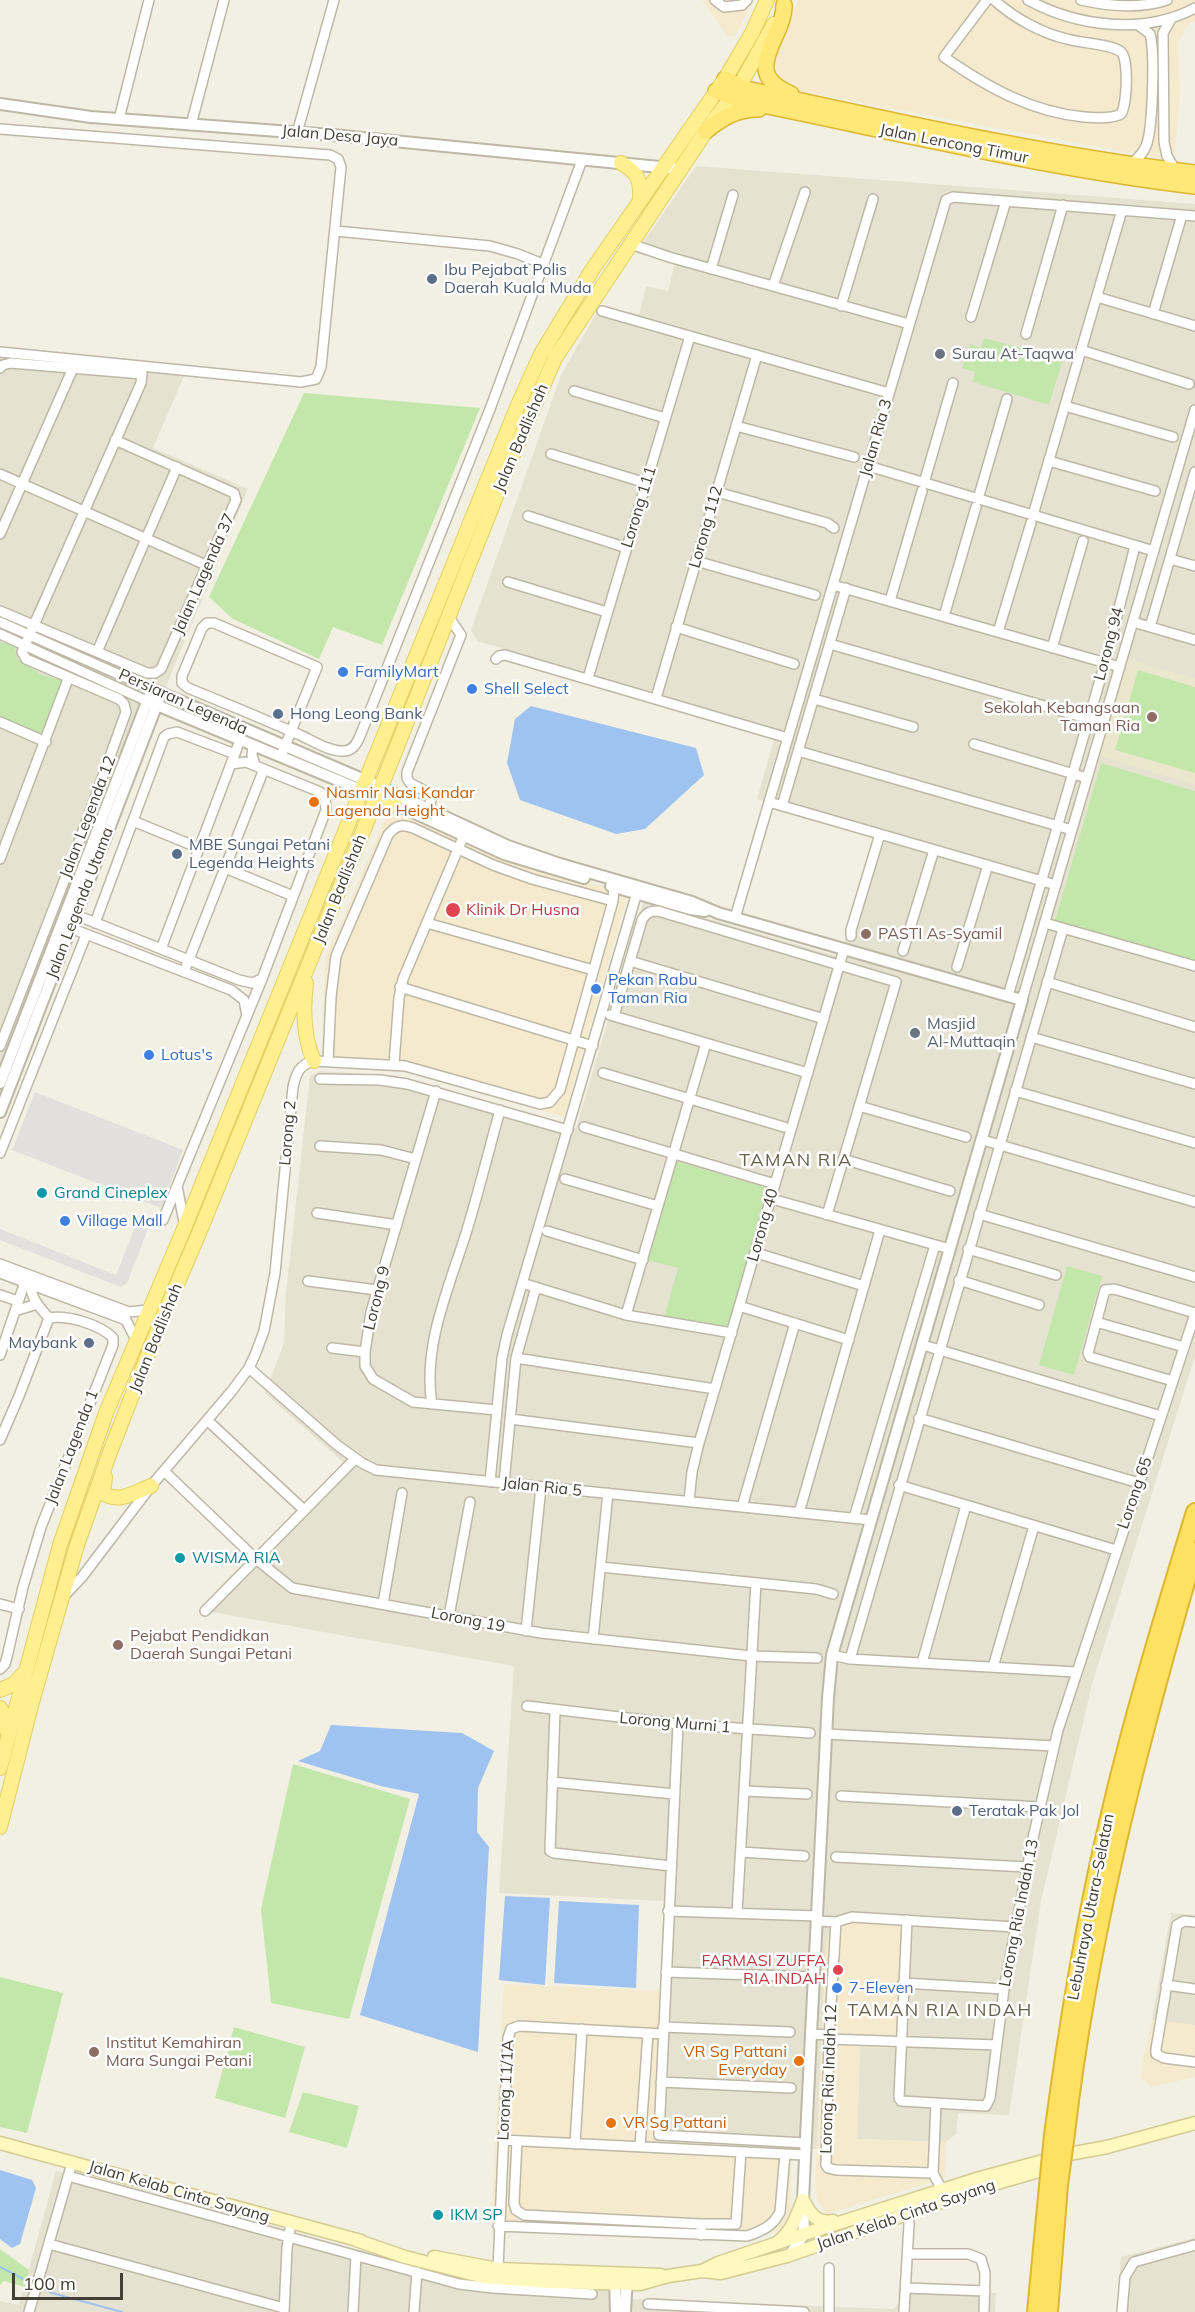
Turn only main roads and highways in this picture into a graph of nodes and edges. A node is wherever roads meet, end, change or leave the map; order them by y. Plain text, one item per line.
1 (767, 0) edge
2 (785, 3) edge
3 (728, 89) junction
4 (822, 111) junction
5 (706, 131) junction
6 (621, 163) road end
7 (1195, 173) edge
8 (1195, 186) edge
9 (640, 201) junction
10 (395, 804) road end
11 (371, 811) junction
12 (309, 966) junction
13 (321, 1061) road end
14 (110, 1452) junction
15 (148, 1489) road end
16 (1195, 1512) edge
17 (1195, 1551) edge
18 (25, 1671) junction
19 (0, 1692) edge
20 (0, 1708) edge
21 (8, 1736) junction
22 (0, 1768) edge
23 (0, 1827) edge
24 (1195, 2122) edge
25 (1059, 2134) junction
26 (0, 2143) edge
27 (1107, 2147) junction
28 (1054, 2186) junction
29 (907, 2208) junction
30 (847, 2221) junction
31 (356, 2240) junction
32 (774, 2245) junction
33 (702, 2271) junction
34 (621, 2278) junction
35 (1036, 2312) edge
36 (1049, 2312) edge

1 - 3 main road, Jalan Badlishah
2 - 3 main road, Jalan Badlishah
2 - 4 highway
3 - 4 highway, Jalan Lencong Timur
3 - 5 main road, Jalan Badlishah
3 - 9 main road, Jalan Badlishah
4 - 5 highway
4 - 7 highway, Jalan Lencong Timur
4 - 8 highway, Jalan Lencong Timur
5 - 11 main road, Jalan Badlishah
6 - 9 main road
9 - 18 main road, Jalan Badlishah
10 - 11 main road
11 - 12 main road, Jalan Badlishah
12 - 13 main road
12 - 14 main road, Jalan Badlishah
14 - 15 main road
14 - 23 main road, Jalan Badlishah
16 - 25 highway, Lebuhraya Utara–Selatan
17 - 25 highway, Lebuhraya Utara–Selatan
18 - 19 main road
18 - 21 main road, Jalan Badlishah
20 - 21 main road
21 - 22 main road, Jalan Badlishah
24 - 27 main road, Jalan Kelab Cinta Sayang
25 - 28 highway, Lebuhraya Utara–Selatan, bridge
26 - 31 main road, Jalan Kelab Cinta Sayang
27 - 29 main road, Jalan Kelab Cinta Sayang
27 - 29 main road, Jalan Kelab Cinta Sayang
28 - 35 highway, Lebuhraya Utara–Selatan
28 - 36 highway, Lebuhraya Utara–Selatan
29 - 30 main road, Jalan Kelab Cinta Sayang
29 - 33 main road, Jalan Kelab Cinta Sayang
30 - 32 main road, Jalan Kelab Cinta Sayang
30 - 32 main road
31 - 34 main road, Jalan Kelab Cinta Sayang
31 - 34 main road, Jalan Kelab Cinta Sayang
32 - 33 main road, Jalan Kelab Cinta Sayang
33 - 34 main road, Jalan Kelab Cinta Sayang

